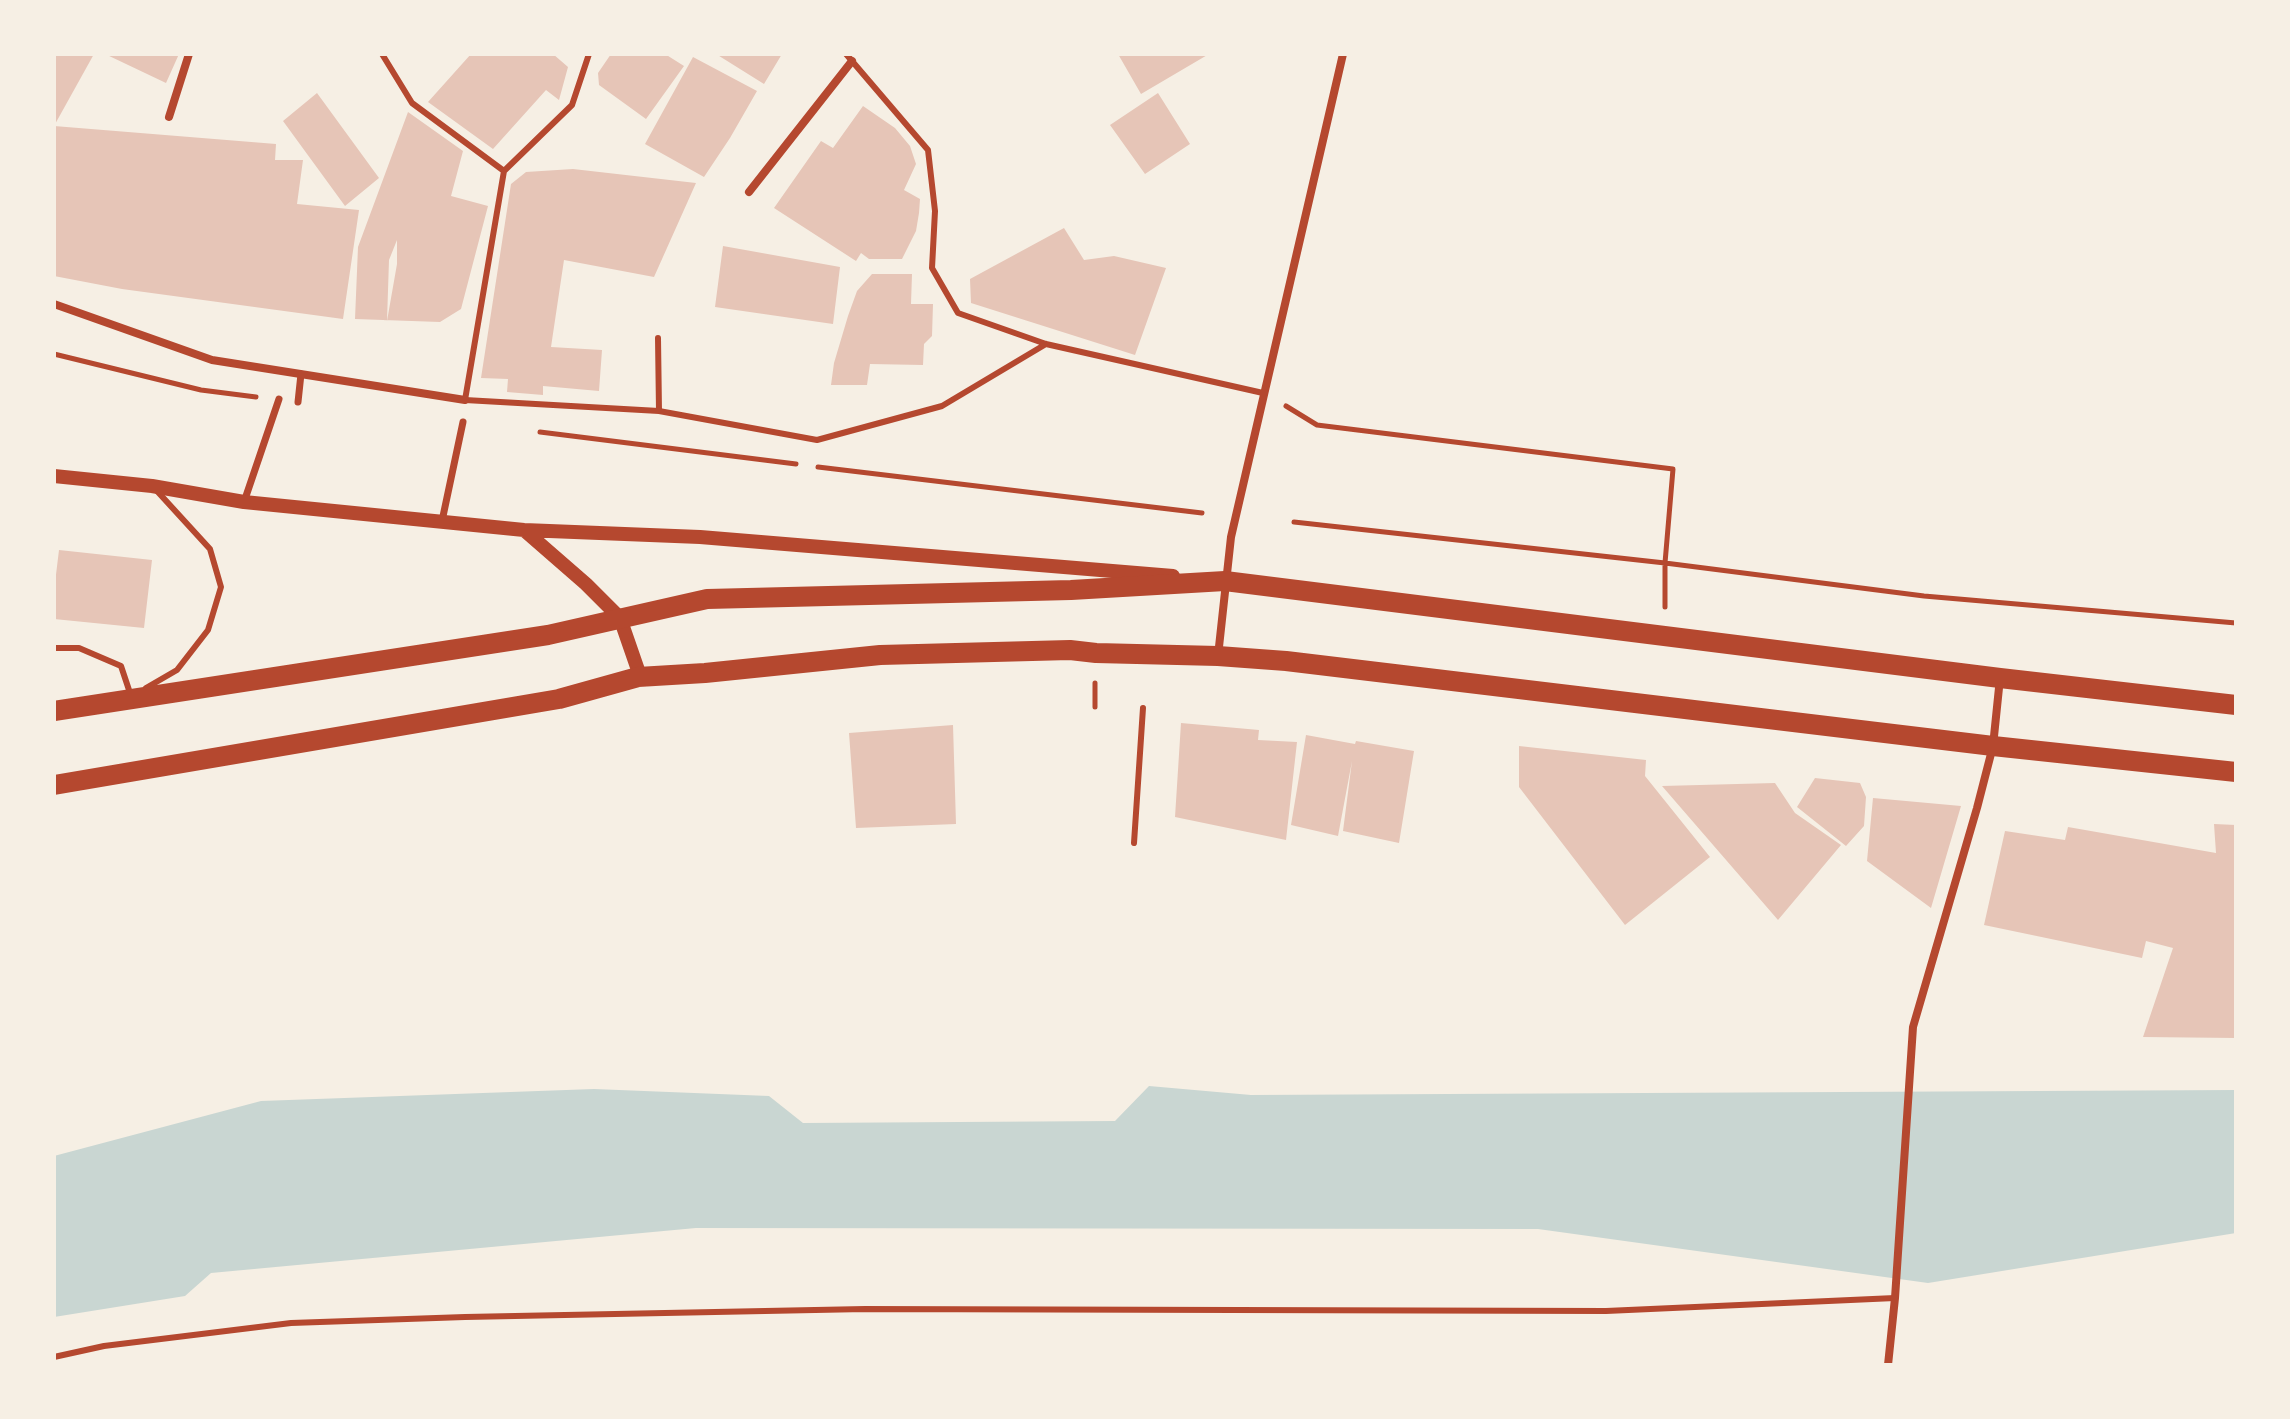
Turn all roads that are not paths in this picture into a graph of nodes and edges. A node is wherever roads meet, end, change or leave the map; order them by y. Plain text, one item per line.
1 (189, 54) edge
2 (382, 54) edge
3 (589, 54) edge
4 (1343, 54) edge
5 (849, 58) edge
6 (169, 117) dead end
7 (504, 171) junction
8 (749, 192) dead end
9 (54, 304) edge
10 (658, 338) dead end
11 (1046, 344) junction
12 (301, 374) junction
13 (1263, 393) junction
14 (279, 399) road end
15 (465, 400) junction
16 (298, 402) dead end
17 (659, 411) junction
18 (463, 422) dead end
19 (54, 476) edge
20 (152, 486) junction
21 (244, 502) junction
22 (442, 521) junction
23 (524, 530) junction
24 (1225, 581) junction
25 (620, 618) junction
26 (54, 648) edge
27 (1218, 656) junction
28 (638, 677) junction
29 (2000, 678) junction
30 (131, 698) junction
31 (2236, 705) edge
32 (1143, 708) dead end
33 (54, 711) edge
34 (1993, 746) junction
35 (2236, 772) edge
36 (54, 785) edge
37 (1134, 843) dead end
38 (1895, 1298) junction
39 (54, 1357) edge
40 (1888, 1365) edge

1 - 6 street
2 - 7 lane
3 - 7 lane
4 - 13 street
5 - 8 street
5 - 11 lane
7 - 15 lane
9 - 12 street
10 - 17 lane
11 - 13 lane
11 - 17 lane
12 - 15 street
12 - 16 street
13 - 24 street
14 - 21 street
15 - 17 lane
18 - 22 street
19 - 20 street
20 - 21 street
20 - 30 lane
21 - 22 street
22 - 23 street
23 - 24 street
23 - 25 street
24 - 25 main road
24 - 27 street
24 - 29 main road
25 - 28 street
25 - 30 main road
26 - 30 lane
27 - 28 main road
27 - 34 main road
28 - 36 main road
29 - 31 main road
29 - 34 street
30 - 33 main road
32 - 37 lane
34 - 35 main road
34 - 38 street
38 - 39 lane
38 - 40 street

